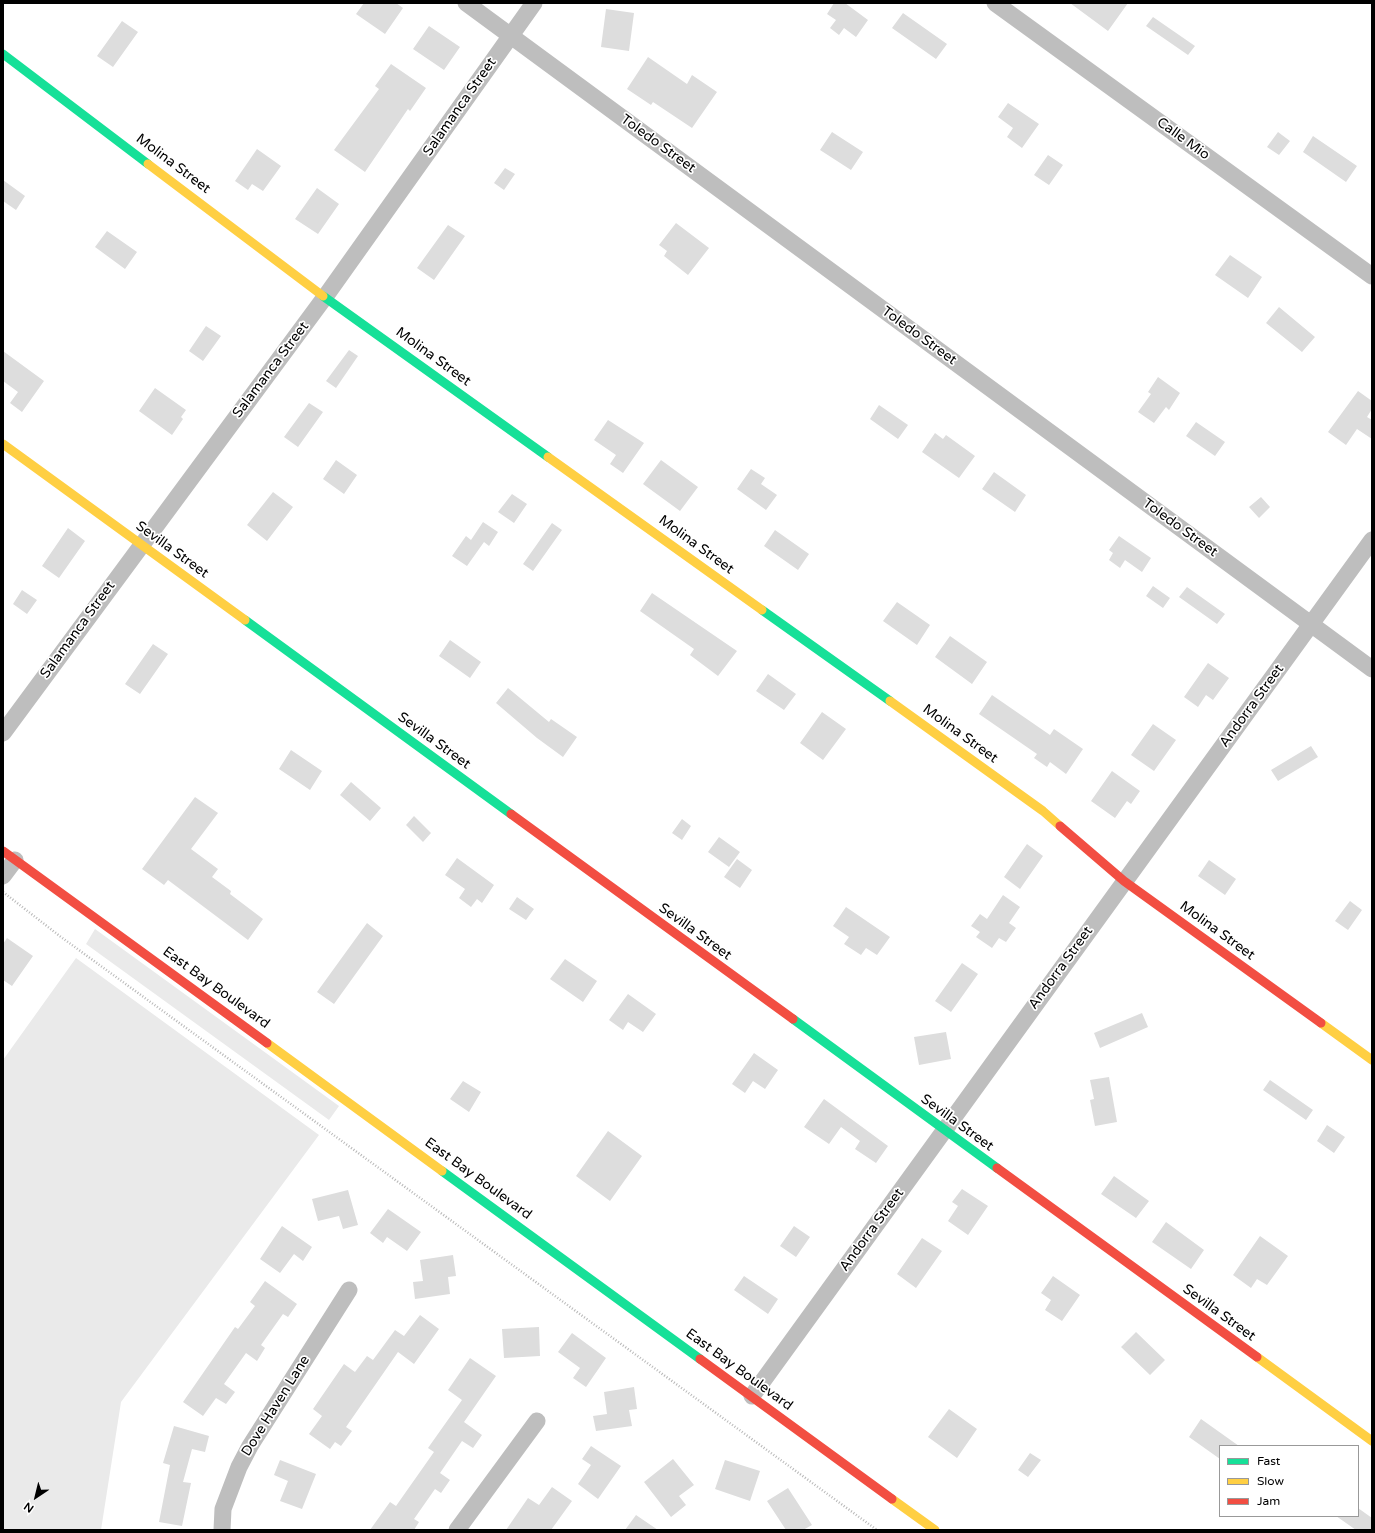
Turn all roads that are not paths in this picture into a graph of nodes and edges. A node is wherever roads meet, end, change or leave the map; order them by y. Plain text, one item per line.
1 (466, 3) edge
2 (534, 3) edge
3 (995, 3) edge
4 (511, 35) junction
5 (3, 54) edge
6 (1372, 276) edge
7 (325, 297) junction
8 (3, 444) edge
9 (1372, 540) edge
10 (141, 544) junction
11 (1311, 624) junction
12 (1372, 669) edge
13 (3, 733) edge
14 (9, 855) edge
15 (3, 876) edge
16 (1124, 881) junction
17 (1372, 1060) edge
18 (944, 1130) junction
19 (349, 1290) dead end
20 (752, 1396) junction
21 (537, 1421) dead end
22 (1372, 1441) edge
23 (222, 1530) edge
24 (457, 1530) edge
25 (936, 1530) edge

1 - 4 street, Toledo Street
2 - 4 street, Salamanca Street
3 - 6 street, Calle Mio
4 - 7 street, Salamanca Street
4 - 11 street, Toledo Street
5 - 7 street, Molina Street
7 - 10 street, Salamanca Street
7 - 16 street, Molina Street
8 - 10 street, Sevilla Street
9 - 11 street, Andorra Street
10 - 13 street, Salamanca Street
10 - 18 street, Sevilla Street
11 - 12 street, Toledo Street
11 - 16 street, Andorra Street
14 - 15 street
14 - 20 street, East Bay Boulevard
16 - 17 street, Molina Street
16 - 18 street, Andorra Street
18 - 20 street, Andorra Street
18 - 22 street, Sevilla Street
19 - 23 street, Dove Haven Lane
20 - 25 street, East Bay Boulevard
21 - 24 street

